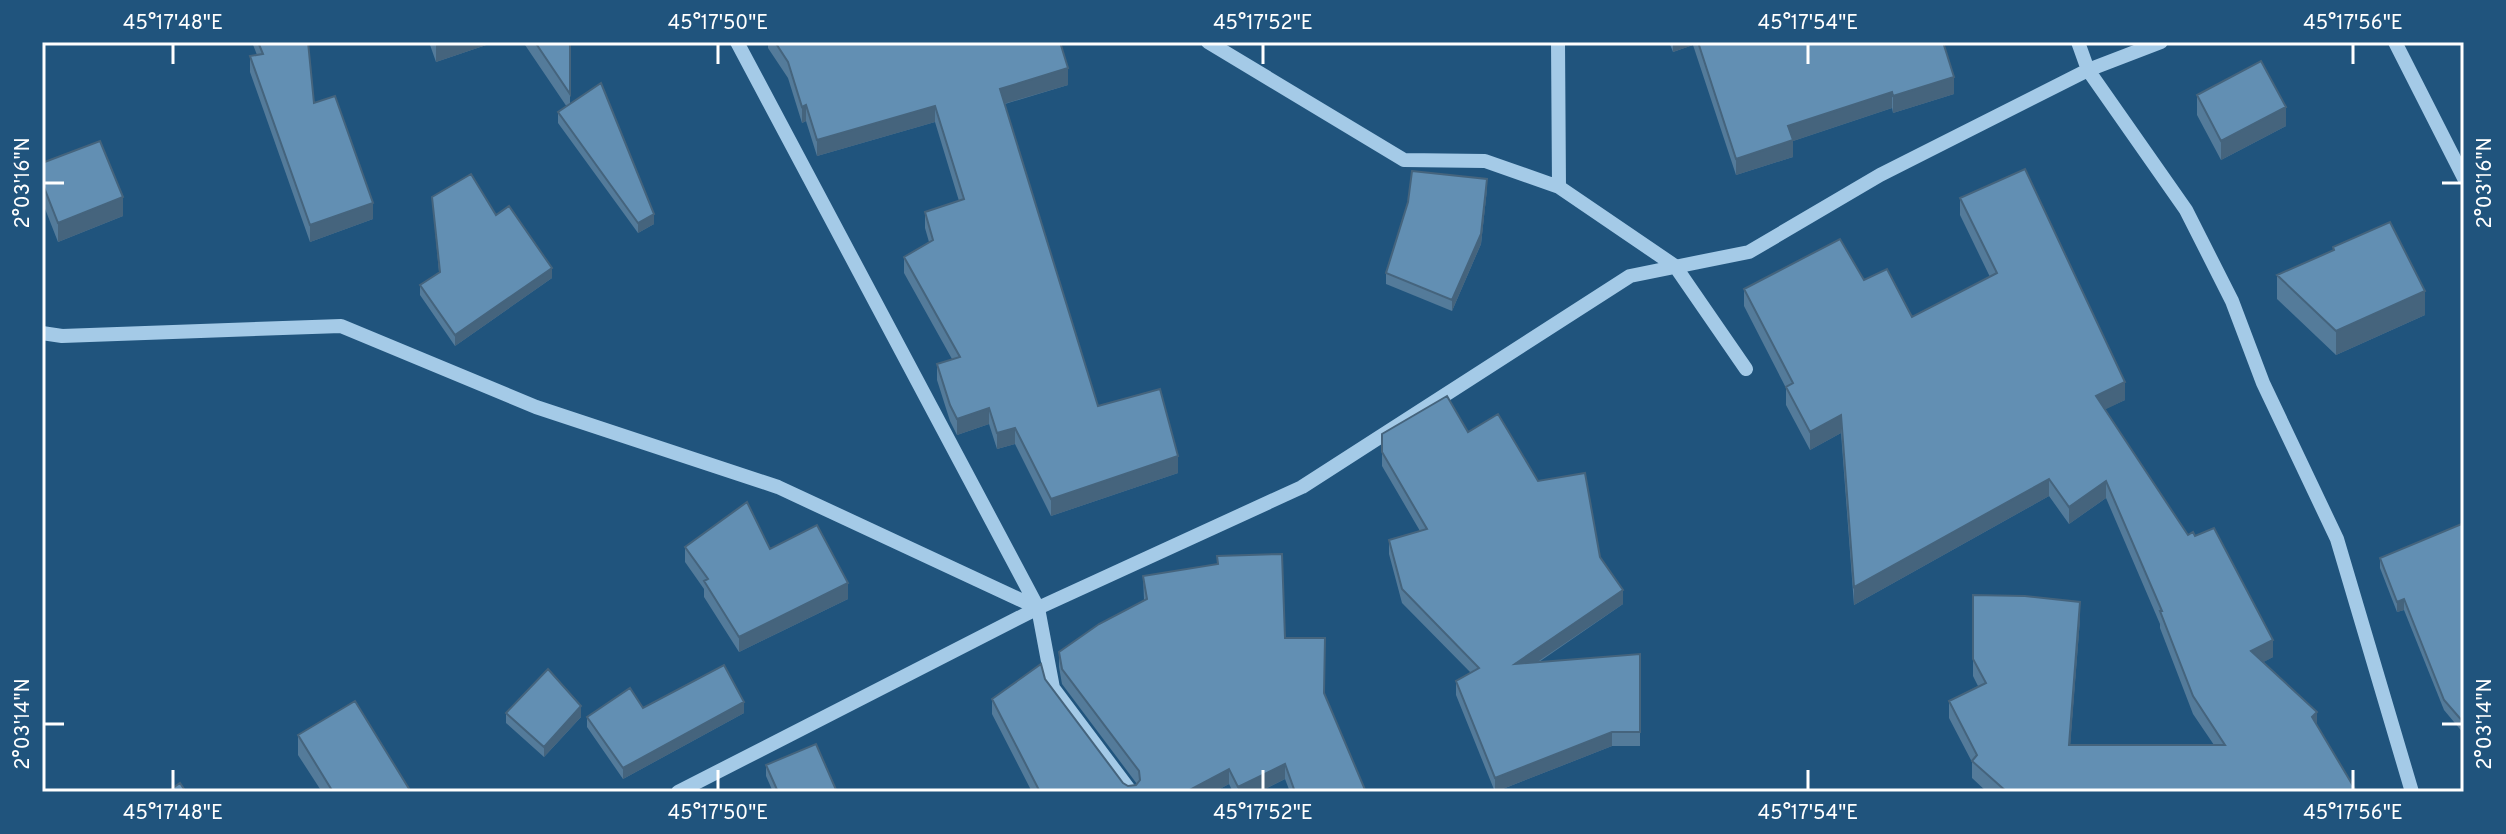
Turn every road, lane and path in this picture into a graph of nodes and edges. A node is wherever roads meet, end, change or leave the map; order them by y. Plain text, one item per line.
1 (737, 42) edge
2 (1208, 42) edge
3 (1558, 42) edge
4 (2078, 42) edge
5 (2161, 42) edge
6 (2395, 42) edge
7 (2088, 70) junction
8 (2464, 178) edge
9 (1559, 187) junction
10 (1675, 266) junction
11 (42, 333) edge
12 (1746, 369) dead end
13 (1038, 608) junction
14 (678, 792) edge
15 (1131, 792) edge
16 (2412, 792) edge

1 - 13 street
2 - 9 street
3 - 9 street
4 - 7 street
5 - 7 street
6 - 8 street
7 - 10 street
7 - 16 street
9 - 10 street
10 - 12 street
10 - 13 street
11 - 13 street
13 - 14 street
13 - 15 street

